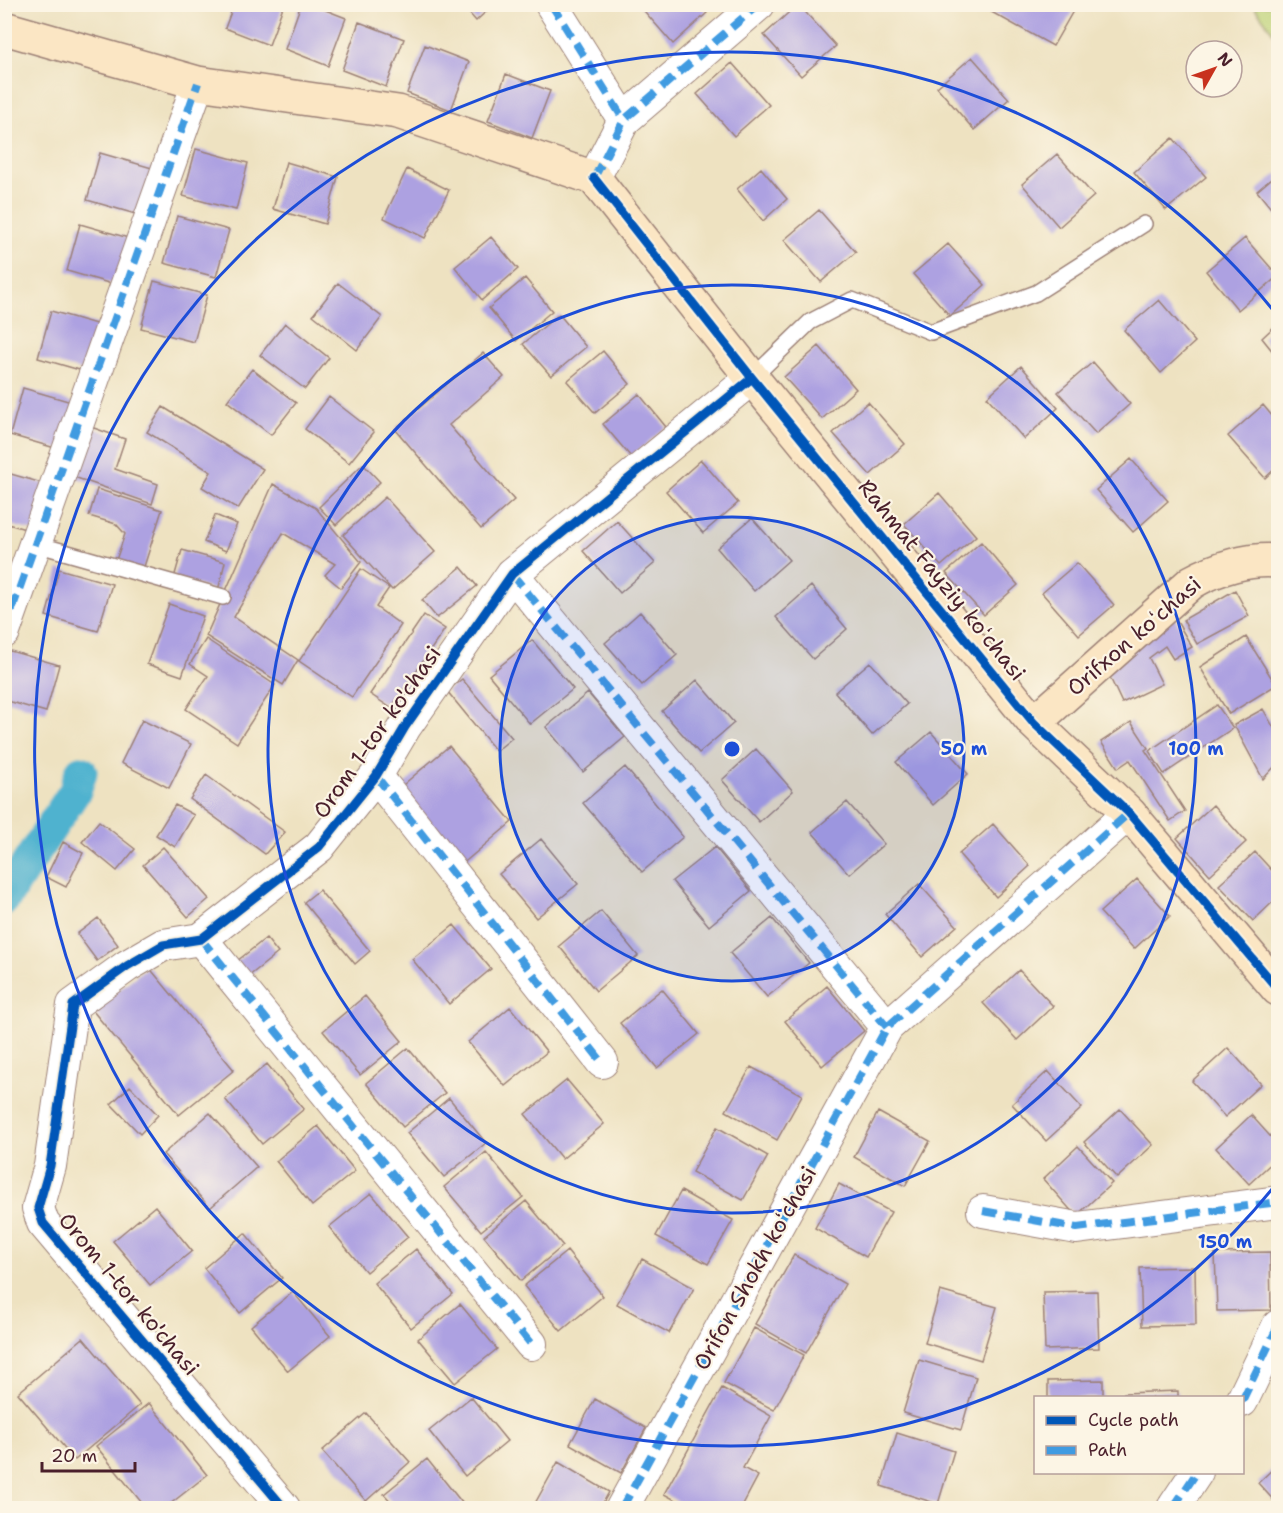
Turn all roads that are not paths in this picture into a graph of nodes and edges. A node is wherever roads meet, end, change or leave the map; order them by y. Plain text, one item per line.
1 (551, 4) edge
2 (759, 4) edge
3 (4, 28) edge
4 (198, 83) junction
5 (624, 120) junction
6 (594, 178) junction
7 (1144, 224) dead end
8 (752, 378) junction
9 (36, 544) junction
10 (1278, 561) edge
11 (512, 574) junction
12 (223, 597) dead end
13 (4, 632) edge
14 (1034, 723) junction
15 (376, 776) junction
16 (1129, 813) junction
17 (201, 939) junction
18 (1278, 989) edge
19 (887, 1026) junction
20 (602, 1062) dead end
21 (1278, 1202) edge
22 (983, 1211) dead end
23 (1278, 1326) edge
24 (531, 1344) dead end
25 (1244, 1397) edge
26 (1196, 1474) edge
27 (284, 1509) edge
28 (622, 1509) edge
29 (1173, 1509) edge

1 - 5 street
2 - 5 street
3 - 4 street
4 - 6 street
4 - 9 street
5 - 6 street
6 - 8 street, Rahmat Fayziy koʻchasi
7 - 8 lane
8 - 11 street, Orom 1-tor ko'chasi
8 - 14 street, Rahmat Fayziy koʻchasi
9 - 12 lane
9 - 13 street
10 - 14 street, Orifxon koʻchasi
11 - 15 street, Orom 1-tor ko'chasi
11 - 19 street
14 - 16 street, Rahmat Fayziy koʻchasi
15 - 17 street, Orom 1-tor ko'chasi
15 - 20 street
16 - 18 street, Rahmat Fayziy koʻchasi
16 - 19 street, Orifon Shokh koʻchasi
17 - 24 street
17 - 27 street, Orom 1-tor ko'chasi
19 - 28 street, Orifon Shokh koʻchasi
21 - 22 street
23 - 25 street
26 - 29 street

